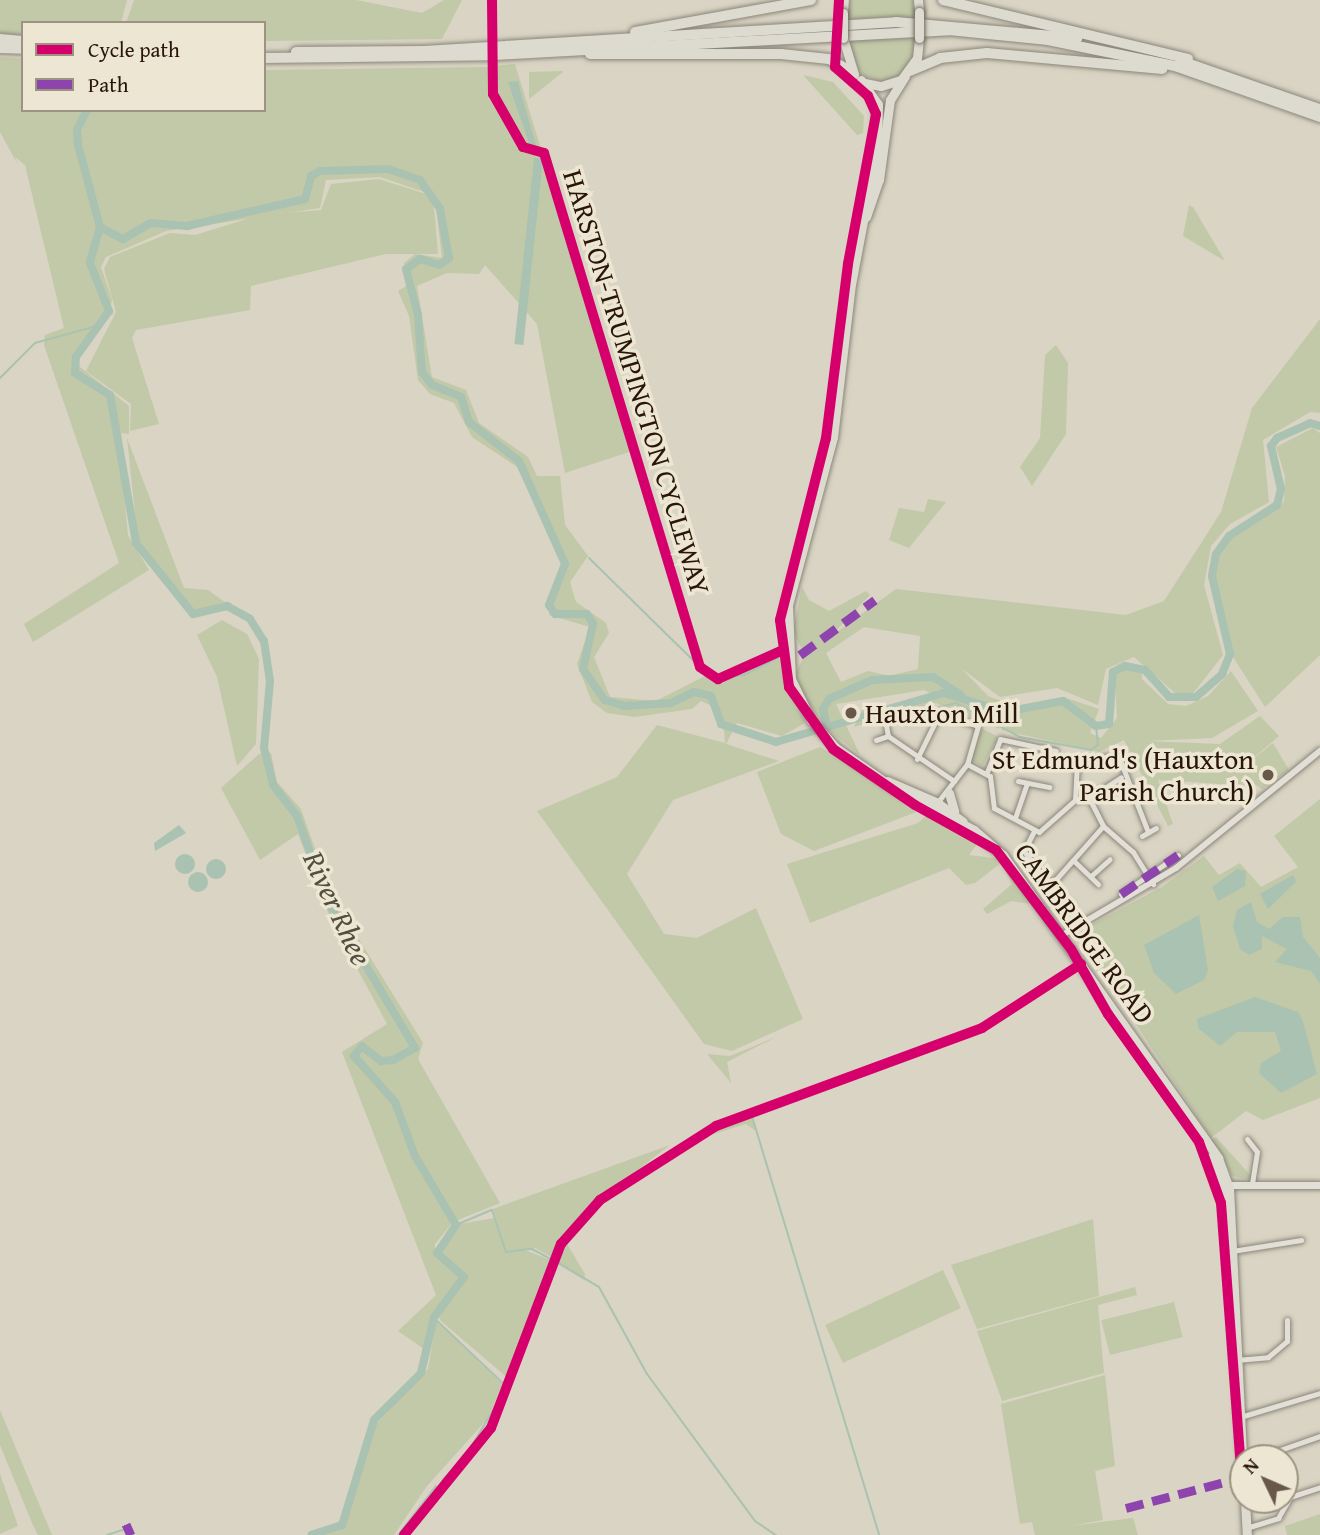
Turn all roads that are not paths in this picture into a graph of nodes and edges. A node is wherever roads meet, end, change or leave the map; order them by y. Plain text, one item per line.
1 (811, 0) edge
2 (844, 0) edge
3 (918, 0) edge
4 (943, 0) edge
5 (0, 39) edge
6 (21, 41) edge
7 (583, 41) junction
8 (0, 48) edge
9 (21, 49) edge
10 (549, 51) junction
11 (266, 52) edge
12 (266, 58) edge
13 (1212, 70) junction
14 (1190, 71) junction
15 (852, 72) junction
16 (907, 74) junction
17 (861, 80) junction
18 (1320, 109) edge
19 (1320, 117) edge
20 (865, 219) junction
21 (933, 717) junction
22 (907, 720) dead end
23 (886, 725) dead end
24 (888, 736) junction
25 (876, 740) dead end
26 (1056, 751) dead end
27 (1320, 751) edge
28 (917, 759) junction
29 (1096, 759) dead end
30 (967, 764) junction
31 (1077, 764) dead end
32 (987, 772) junction
33 (1122, 777) junction
34 (954, 781) junction
35 (1018, 781) dead end
36 (1027, 783) junction
37 (1049, 787) dead end
38 (949, 792) junction
39 (1089, 798) junction
40 (1075, 800) junction
41 (938, 807) junction
42 (956, 814) junction
43 (1015, 818) junction
44 (963, 823) junction
45 (1103, 826) junction
46 (1156, 828) dead end
47 (1034, 831) junction
48 (1148, 832) junction
49 (1142, 836) dead end
50 (1178, 855) dead end
51 (1110, 859) dead end
52 (1073, 860) junction
53 (1148, 874) junction
54 (1091, 876) junction
55 (1098, 884) dead end
56 (1153, 884) junction
57 (1050, 886) junction
58 (1121, 894) dead end
59 (1071, 907) dead end
60 (1064, 934) junction
61 (1247, 1139) dead end
62 (1252, 1185) junction
63 (1320, 1185) edge
64 (1226, 1186) junction
65 (1301, 1240) dead end
66 (1288, 1245) junction
67 (1228, 1251) junction
68 (1290, 1254) dead end
69 (1287, 1321) dead end
70 (1236, 1360) junction
71 (1320, 1393) edge
72 (1240, 1418) junction
73 (1320, 1436) edge
74 (1242, 1444) edge
75 (1297, 1444) edge
76 (1320, 1487) edge
77 (1247, 1531) edge

1 - 7 highway
2 - 15 highway, bridge
3 - 16 highway, bridge
4 - 13 highway
5 - 6 highway
7 - 11 highway
7 - 13 highway
8 - 9 highway
10 - 12 highway
10 - 14 highway
10 - 15 highway
13 - 18 highway
14 - 16 highway
14 - 19 highway
15 - 17 highway
16 - 17 highway
16 - 20 highway
17 - 20 highway
20 - 41 highway, CAMBRIDGE ROAD
21 - 22 street
21 - 28 street
21 - 30 street
23 - 24 street
24 - 25 street
24 - 28 street
26 - 32 street
27 - 56 street
28 - 34 street
29 - 33 street
30 - 32 street
30 - 34 street
31 - 40 street
32 - 43 street
33 - 39 street
33 - 48 street
34 - 38 street
35 - 36 street
36 - 37 street
36 - 43 street
38 - 41 street
38 - 42 highway
39 - 40 street
39 - 45 street
40 - 47 street
41 - 42 highway, CAMBRIDGE ROAD
41 - 44 highway, CAMBRIDGE ROAD
42 - 44 highway, CAMBRIDGE ROAD
43 - 47 street
44 - 60 highway, CAMBRIDGE ROAD
45 - 52 street
45 - 53 street
46 - 48 street
47 - 57 street
48 - 49 street
50 - 53 street
51 - 54 street
52 - 54 street
52 - 57 street
53 - 56 street
53 - 58 street
54 - 55 street
56 - 60 street
57 - 59 street
60 - 64 highway, CAMBRIDGE ROAD
61 - 62 street
62 - 63 main road
62 - 64 main road
64 - 67 highway, CAMBRIDGE ROAD
65 - 66 street
66 - 67 street
66 - 68 street
67 - 70 highway, CAMBRIDGE ROAD
69 - 70 street
70 - 72 highway, CAMBRIDGE ROAD
71 - 72 street
72 - 74 highway, CAMBRIDGE ROAD
73 - 75 street
76 - 77 street

